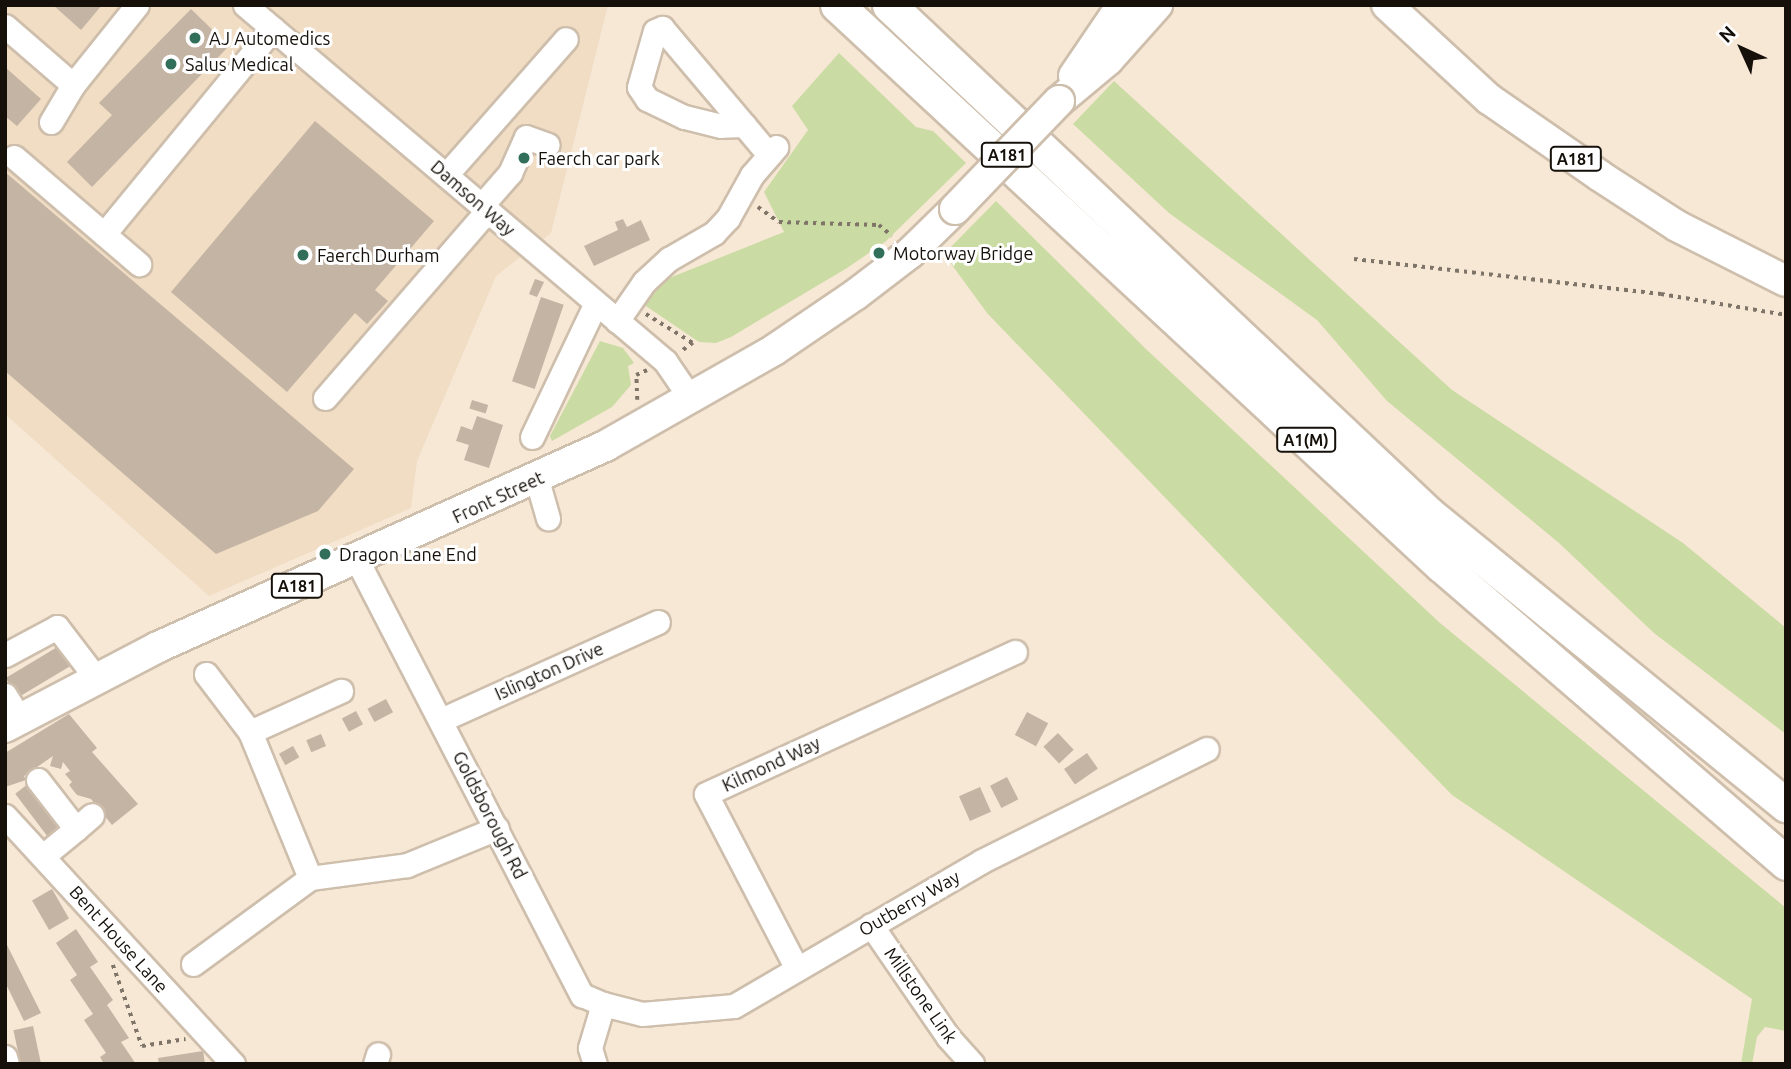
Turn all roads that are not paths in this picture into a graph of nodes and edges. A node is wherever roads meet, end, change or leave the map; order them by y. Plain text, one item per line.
1 (137, 5) edge
2 (245, 5) edge
3 (837, 5) edge
4 (889, 5) edge
5 (1122, 5) edge
6 (1157, 5) edge
7 (1387, 5) edge
8 (5, 26) edge
9 (273, 28) junction
10 (566, 39) dead end
11 (73, 85) junction
12 (1059, 100) junction
13 (51, 122) dead end
14 (744, 125) junction
15 (548, 145) dead end
16 (14, 157) dead end
17 (446, 175) junction
18 (485, 207) junction
19 (104, 234) junction
20 (139, 264) dead end
21 (1786, 281) edge
22 (596, 303) junction
23 (622, 311) junction
24 (325, 398) dead end
25 (691, 399) junction
26 (532, 437) dead end
27 (537, 480) junction
28 (548, 518) dead end
29 (357, 560) junction
30 (658, 622) dead end
31 (1015, 652) dead end
32 (5, 655) edge
33 (206, 674) dead end
34 (96, 678) junction
35 (341, 691) dead end
36 (10, 714) edge
37 (441, 720) junction
38 (250, 732) junction
39 (1207, 749) dead end
40 (38, 780) dead end
41 (1786, 805) edge
42 (5, 816) edge
43 (497, 828) junction
44 (43, 856) junction
45 (1786, 863) edge
46 (310, 878) junction
47 (871, 925) junction
48 (193, 964) dead end
49 (797, 969) junction
50 (603, 1004) junction
51 (5, 1057) edge
52 (7, 1064) edge
53 (233, 1064) edge
54 (595, 1064) edge
55 (972, 1064) edge

1 - 11 street
2 - 9 street, Damson Way
3 - 45 highway, A1(M)
4 - 41 highway, A1(M)
5 - 12 main road, A181
6 - 12 main road, A181
7 - 21 main road, A181
8 - 11 street
9 - 17 street, Damson Way
9 - 19 street
10 - 17 street
11 - 13 street
12 - 25 main road, Front Street / A181, bridge
14 - 14 street
14 - 23 street
15 - 18 street
16 - 19 street
17 - 18 street, Damson Way
18 - 22 street, Damson Way
18 - 24 street
19 - 20 street
22 - 23 street, Damson Way
22 - 26 street
23 - 25 street, Damson Way
25 - 27 main road, Front Street / A181
27 - 28 street
27 - 29 main road, Front Street / A181
29 - 34 main road, Front Street / A181
29 - 37 street, Goldsborough Rd
30 - 37 street, Islington Drive
31 - 49 street, Kilmond Way
32 - 34 street
33 - 38 street
34 - 36 main road, Front Street / A181
35 - 38 street
37 - 43 street, Goldsborough Rd
38 - 46 street
39 - 47 street, Outberry Way
40 - 44 street
42 - 44 street, Bent House Lane
43 - 46 street
43 - 50 street, Goldsborough Rd
44 - 53 street, Bent House Lane
46 - 48 street
47 - 49 street, Outberry Way
47 - 55 street, Millstone Link
49 - 50 street, Outberry Way
50 - 54 street
51 - 52 street

